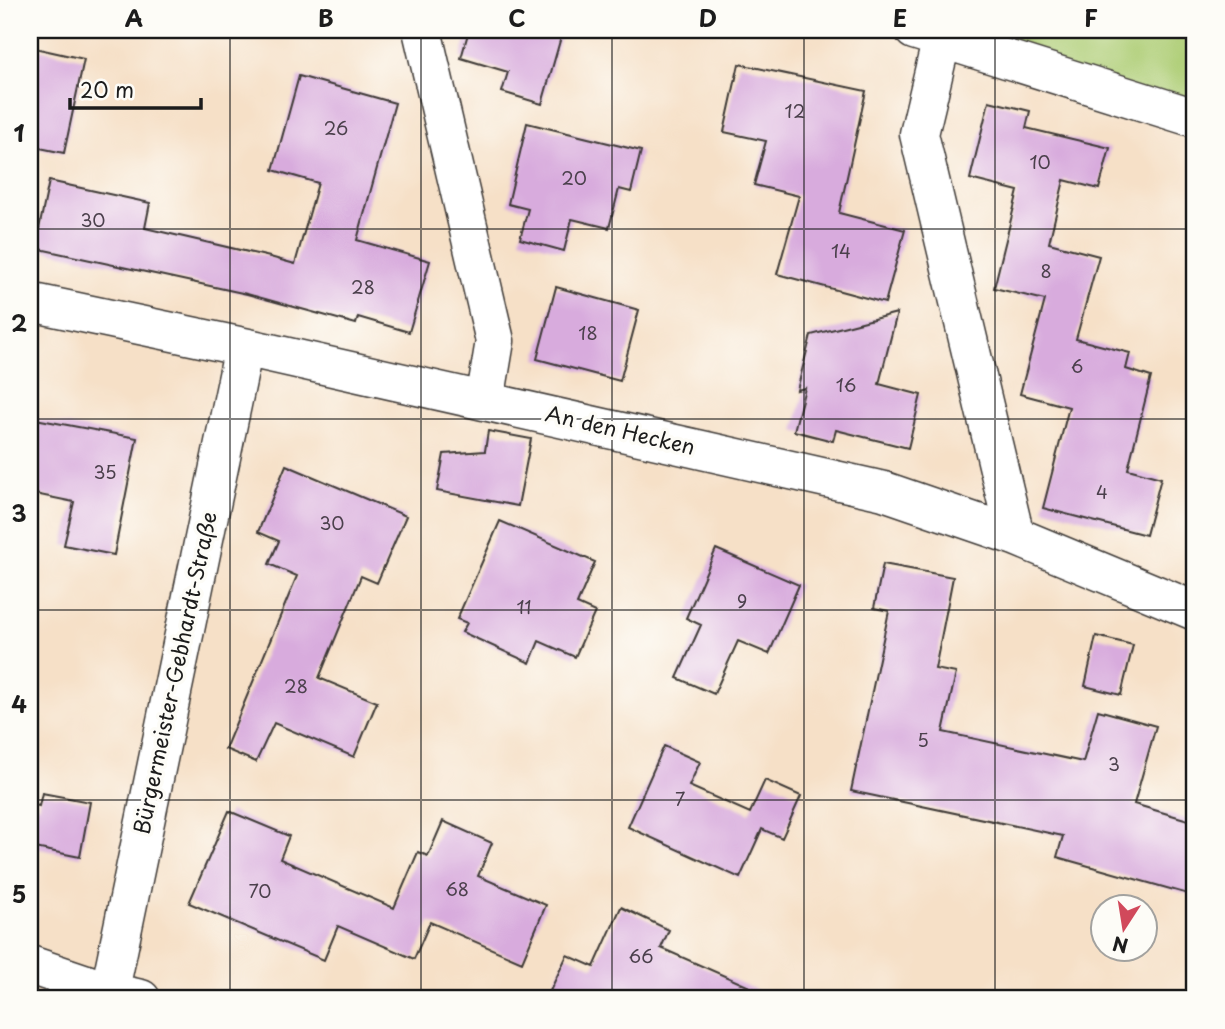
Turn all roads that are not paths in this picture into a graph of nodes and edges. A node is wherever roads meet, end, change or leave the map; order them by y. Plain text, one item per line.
1 (422, 30) edge
2 (928, 34) edge
3 (1195, 118) edge
4 (30, 302) edge
5 (244, 346) junction
6 (485, 401) junction
7 (1015, 536) junction
8 (1195, 611) edge
9 (30, 965) edge
10 (119, 997) edge

1 - 6 street
2 - 3 street
2 - 7 street
4 - 5 street, An den Hecken
5 - 6 street, An den Hecken
5 - 10 street, Bürgermeister-Gebhardt-Straße
6 - 7 street, An den Hecken
7 - 8 street, An den Hecken
9 - 10 street

